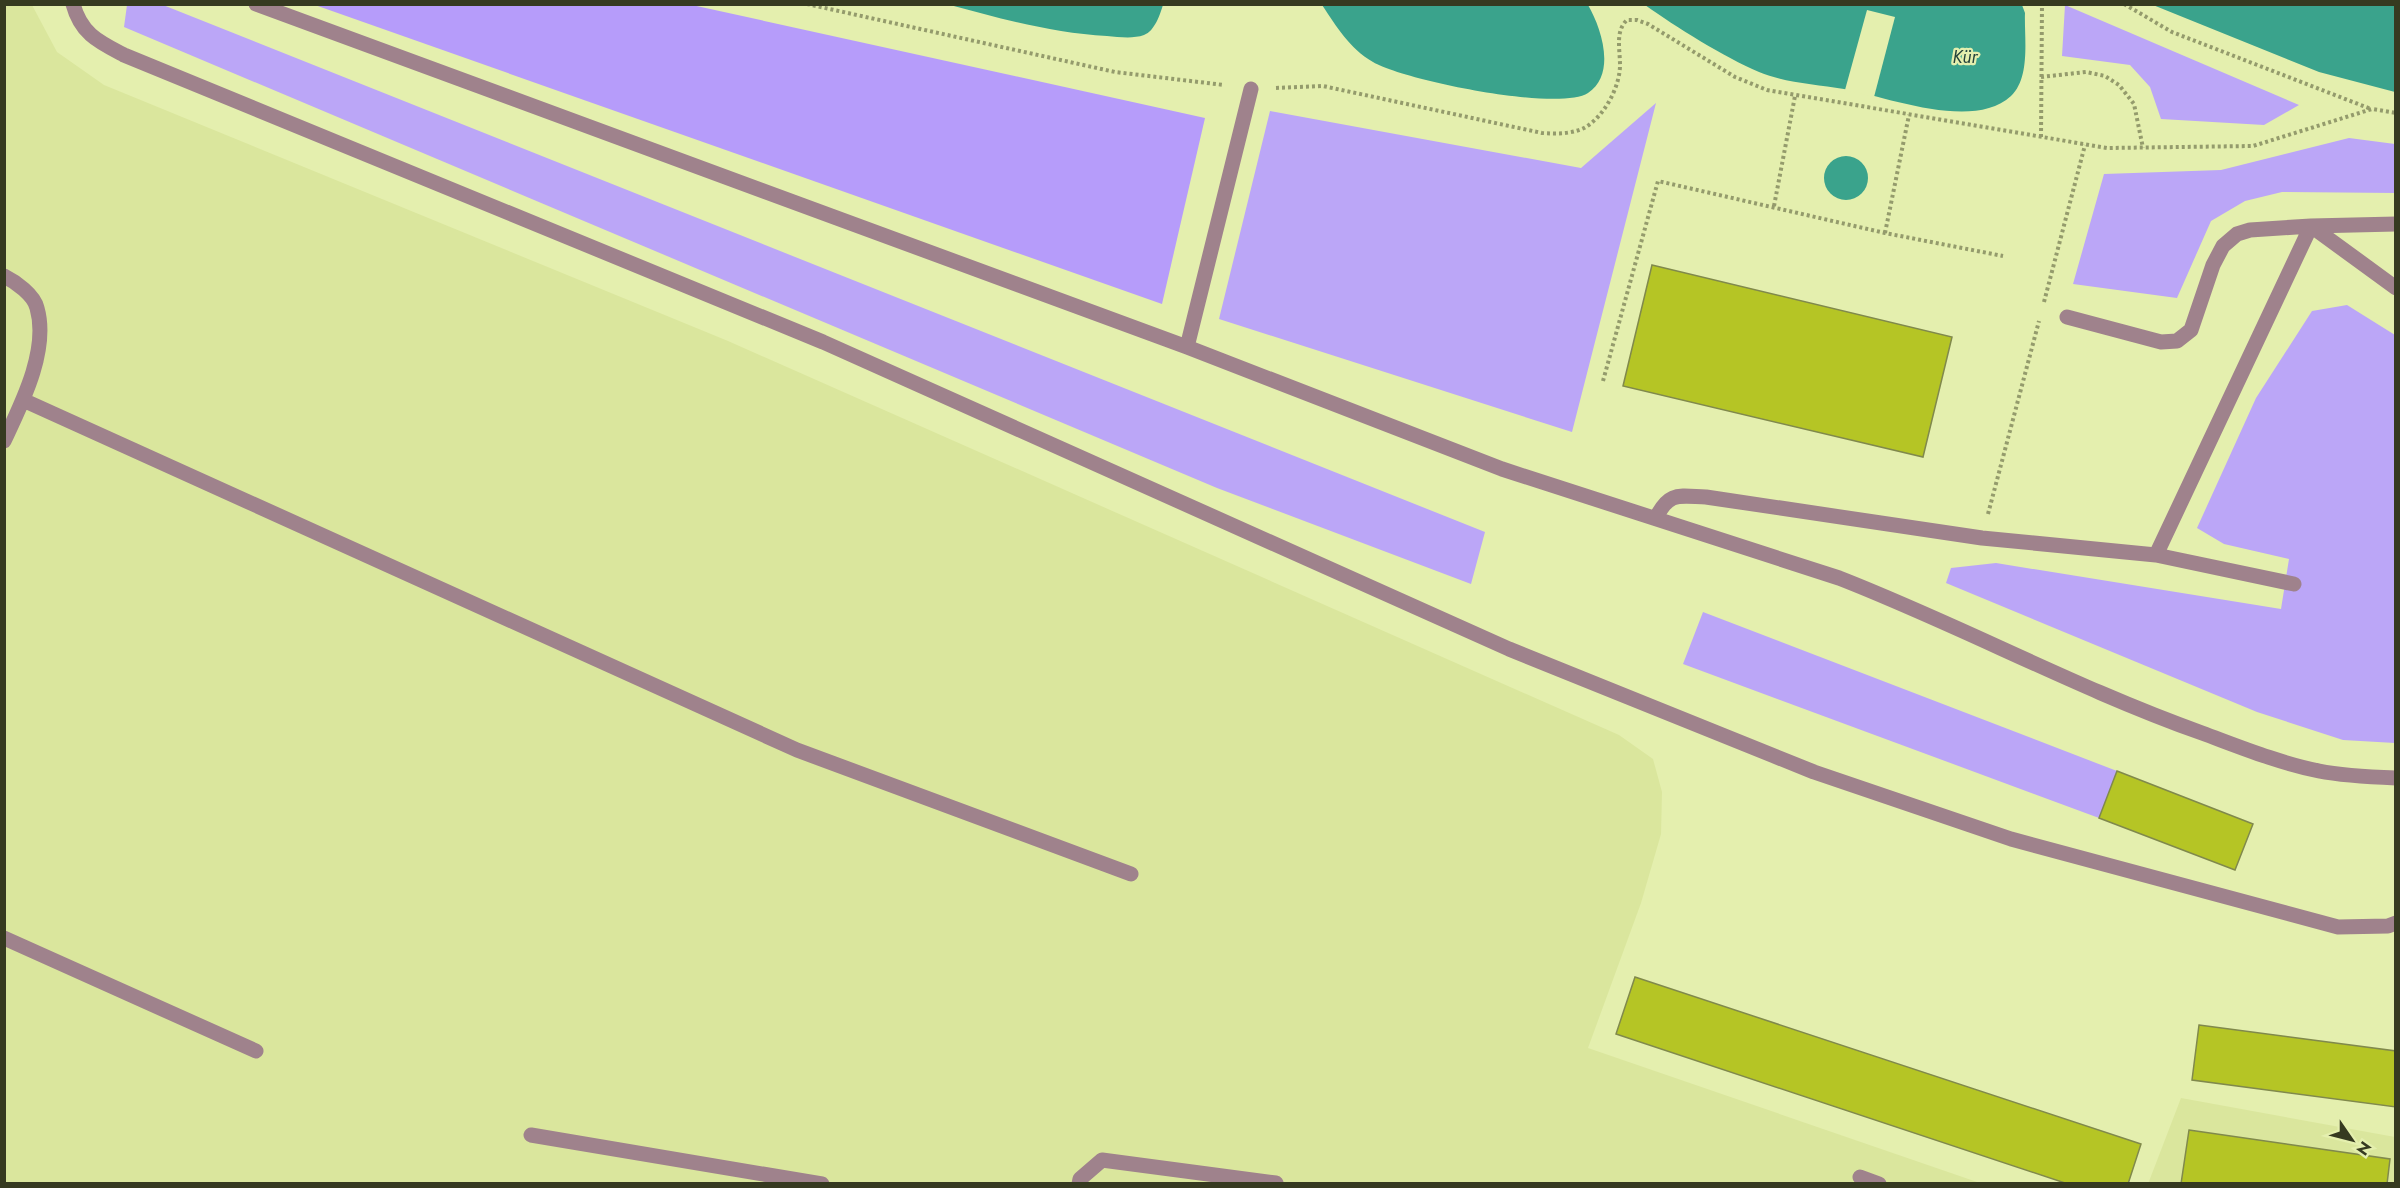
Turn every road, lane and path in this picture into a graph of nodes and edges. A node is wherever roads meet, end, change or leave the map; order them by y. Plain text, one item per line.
1 (73, 4) edge
2 (256, 4) edge
3 (807, 4) edge
4 (2042, 4) edge
5 (2124, 4) edge
6 (2041, 77) junction
7 (1251, 89) junction
8 (1795, 96) junction
9 (2372, 109) junction
10 (2396, 113) edge
11 (1909, 115) junction
12 (2041, 137) junction
13 (2085, 145) junction
14 (2143, 148) junction
15 (1774, 206) junction
16 (2396, 224) edge
17 (2312, 226) junction
18 (1885, 233) junction
19 (2003, 256) dead end
20 (4, 276) edge
21 (2396, 288) edge
22 (2043, 306) dead end
23 (2067, 317) dead end
24 (2040, 318) dead end
25 (1187, 346) junction
26 (1603, 381) dead end
27 (23, 400) junction
28 (4, 441) edge
29 (1656, 518) junction
30 (1982, 538) junction
31 (2156, 555) junction
32 (2294, 584) dead end
33 (2396, 778) edge
34 (1131, 874) dead end
35 (2396, 923) edge
36 (4, 938) edge
37 (256, 1051) dead end
38 (531, 1135) dead end
39 (1860, 1178) dead end
40 (1276, 1183) edge
41 (822, 1184) edge
42 (1079, 1184) edge
43 (1879, 1184) edge

1 - 35 street
2 - 25 street
3 - 7 path
4 - 6 path
5 - 9 path
6 - 12 path
6 - 14 path
7 - 8 path
7 - 25 street
8 - 11 path
8 - 15 path
9 - 10 path
9 - 14 path
11 - 12 path
11 - 18 path
12 - 13 path
13 - 14 path
13 - 22 path
15 - 18 path
15 - 26 path
16 - 17 street
17 - 21 street
17 - 23 street
17 - 31 street
18 - 19 path
20 - 27 street
24 - 30 path
25 - 29 street
27 - 28 street
27 - 34 street
29 - 30 street
29 - 33 street
30 - 31 street
31 - 32 street
36 - 37 street
38 - 41 street
39 - 43 street
40 - 42 street

